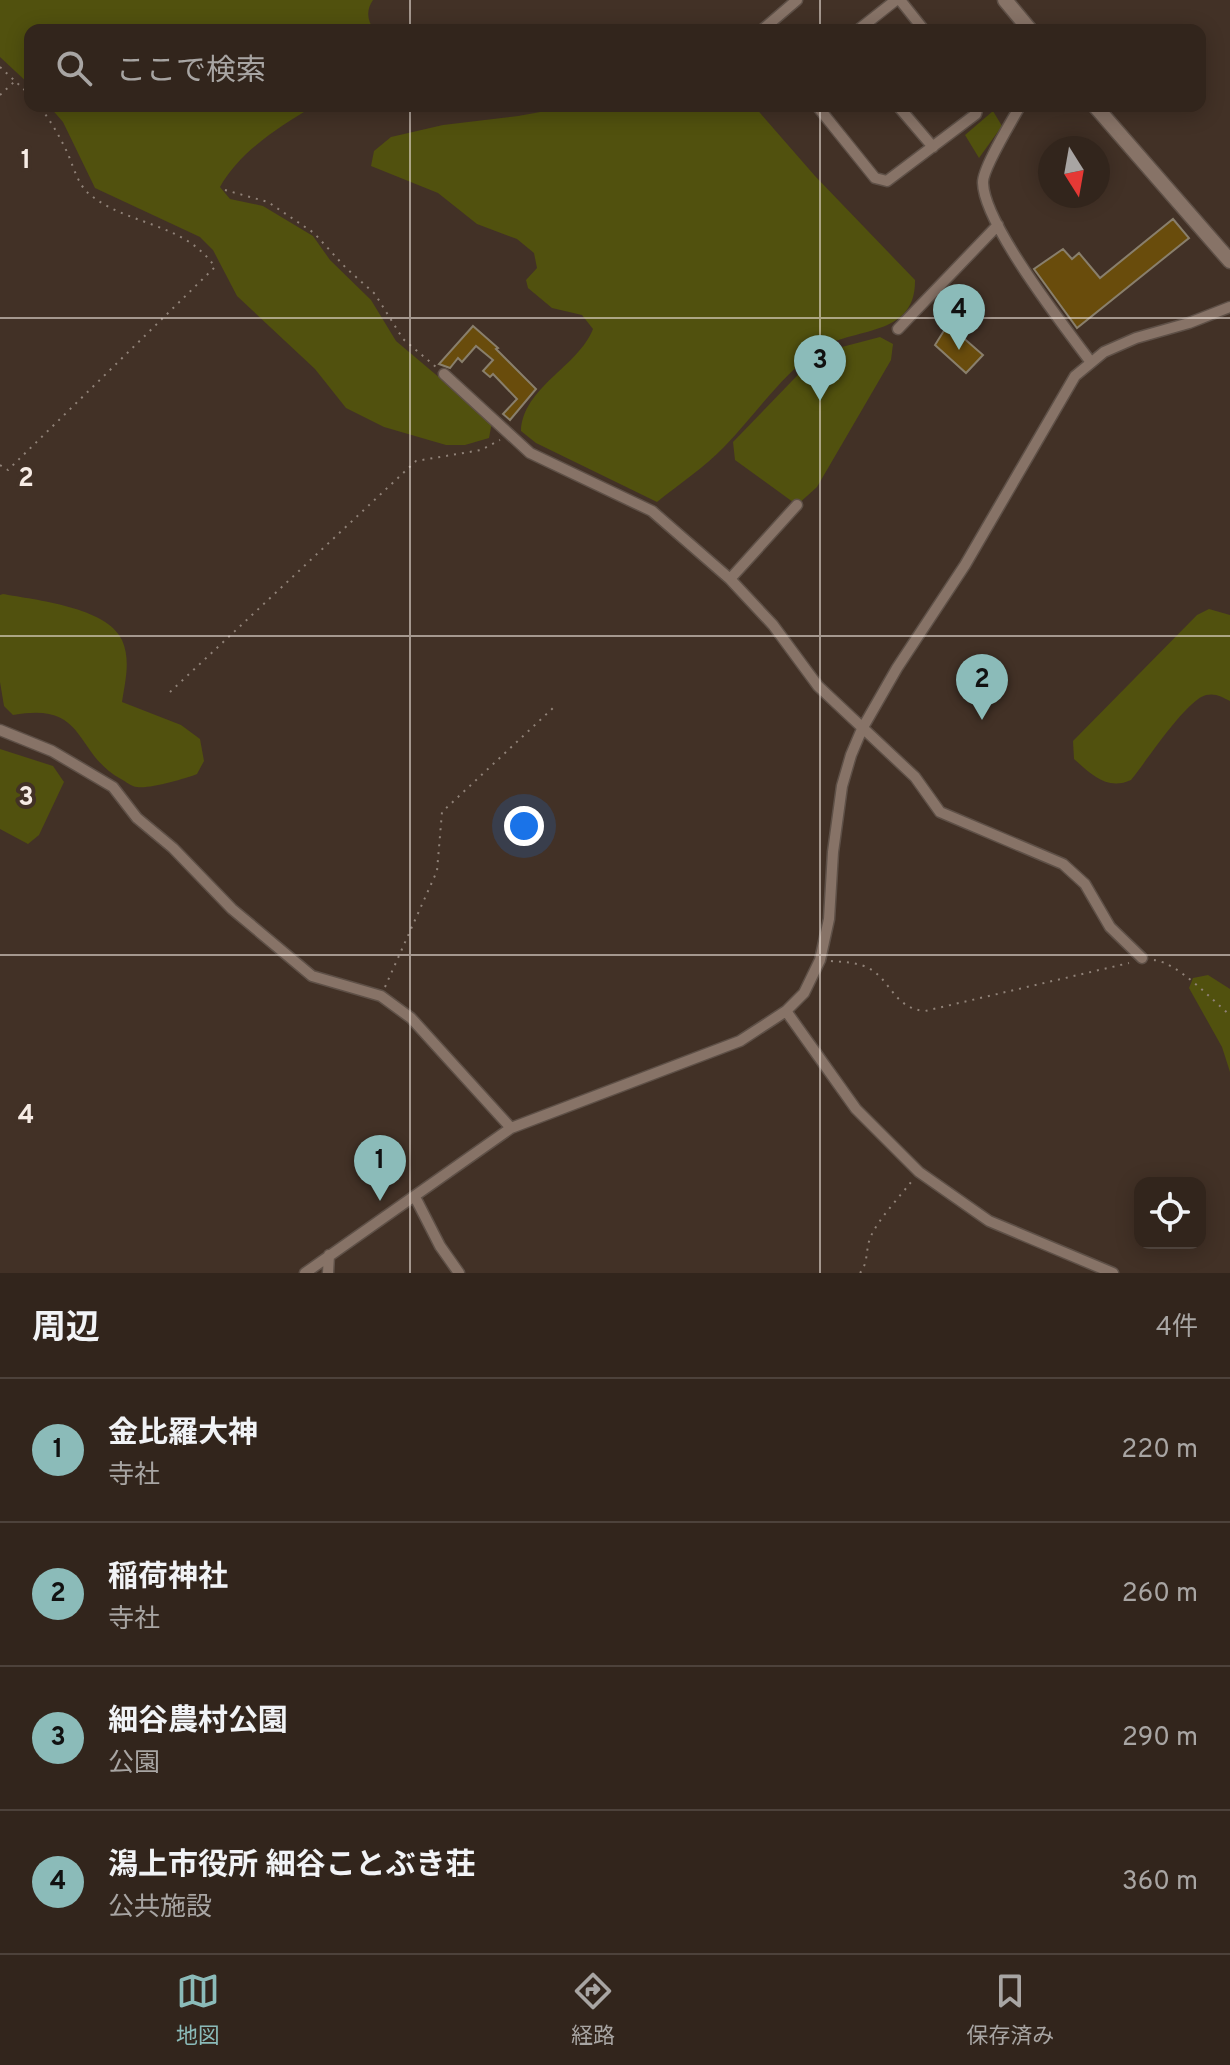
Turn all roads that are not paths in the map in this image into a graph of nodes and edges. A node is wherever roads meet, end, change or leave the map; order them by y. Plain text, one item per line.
1 (797, 0) edge
2 (898, 0) edge
3 (1005, 0) edge
4 (769, 24) edge
5 (866, 24) edge
6 (919, 24) edge
7 (1025, 24) edge
8 (822, 112) edge
9 (903, 112) edge
10 (976, 112) edge
11 (1017, 112) edge
12 (1100, 112) edge
13 (933, 147) junction
14 (998, 225) junction
15 (1230, 261) edge
16 (1230, 307) edge
17 (898, 329) dead end
18 (1090, 361) junction
19 (444, 374) road end
20 (797, 505) dead end
21 (730, 579) junction
22 (862, 729) junction
23 (0, 730) edge
24 (1142, 958) road end
25 (786, 1011) junction
26 (511, 1128) junction
27 (415, 1197) junction
28 (329, 1255) junction
29 (305, 1273) edge
30 (328, 1273) edge
31 (459, 1273) edge
32 (1113, 1273) edge

1 - 4 street
2 - 5 street
2 - 6 street
3 - 7 street
8 - 13 street
9 - 13 street
10 - 13 street
11 - 14 street
12 - 15 street
14 - 17 street
14 - 18 street
16 - 18 street
18 - 22 street
19 - 21 street
20 - 21 street
21 - 22 street
22 - 24 street
22 - 25 street
23 - 26 street
25 - 26 street
25 - 32 street
26 - 27 street
27 - 28 street
27 - 31 street
28 - 29 street
28 - 30 street

